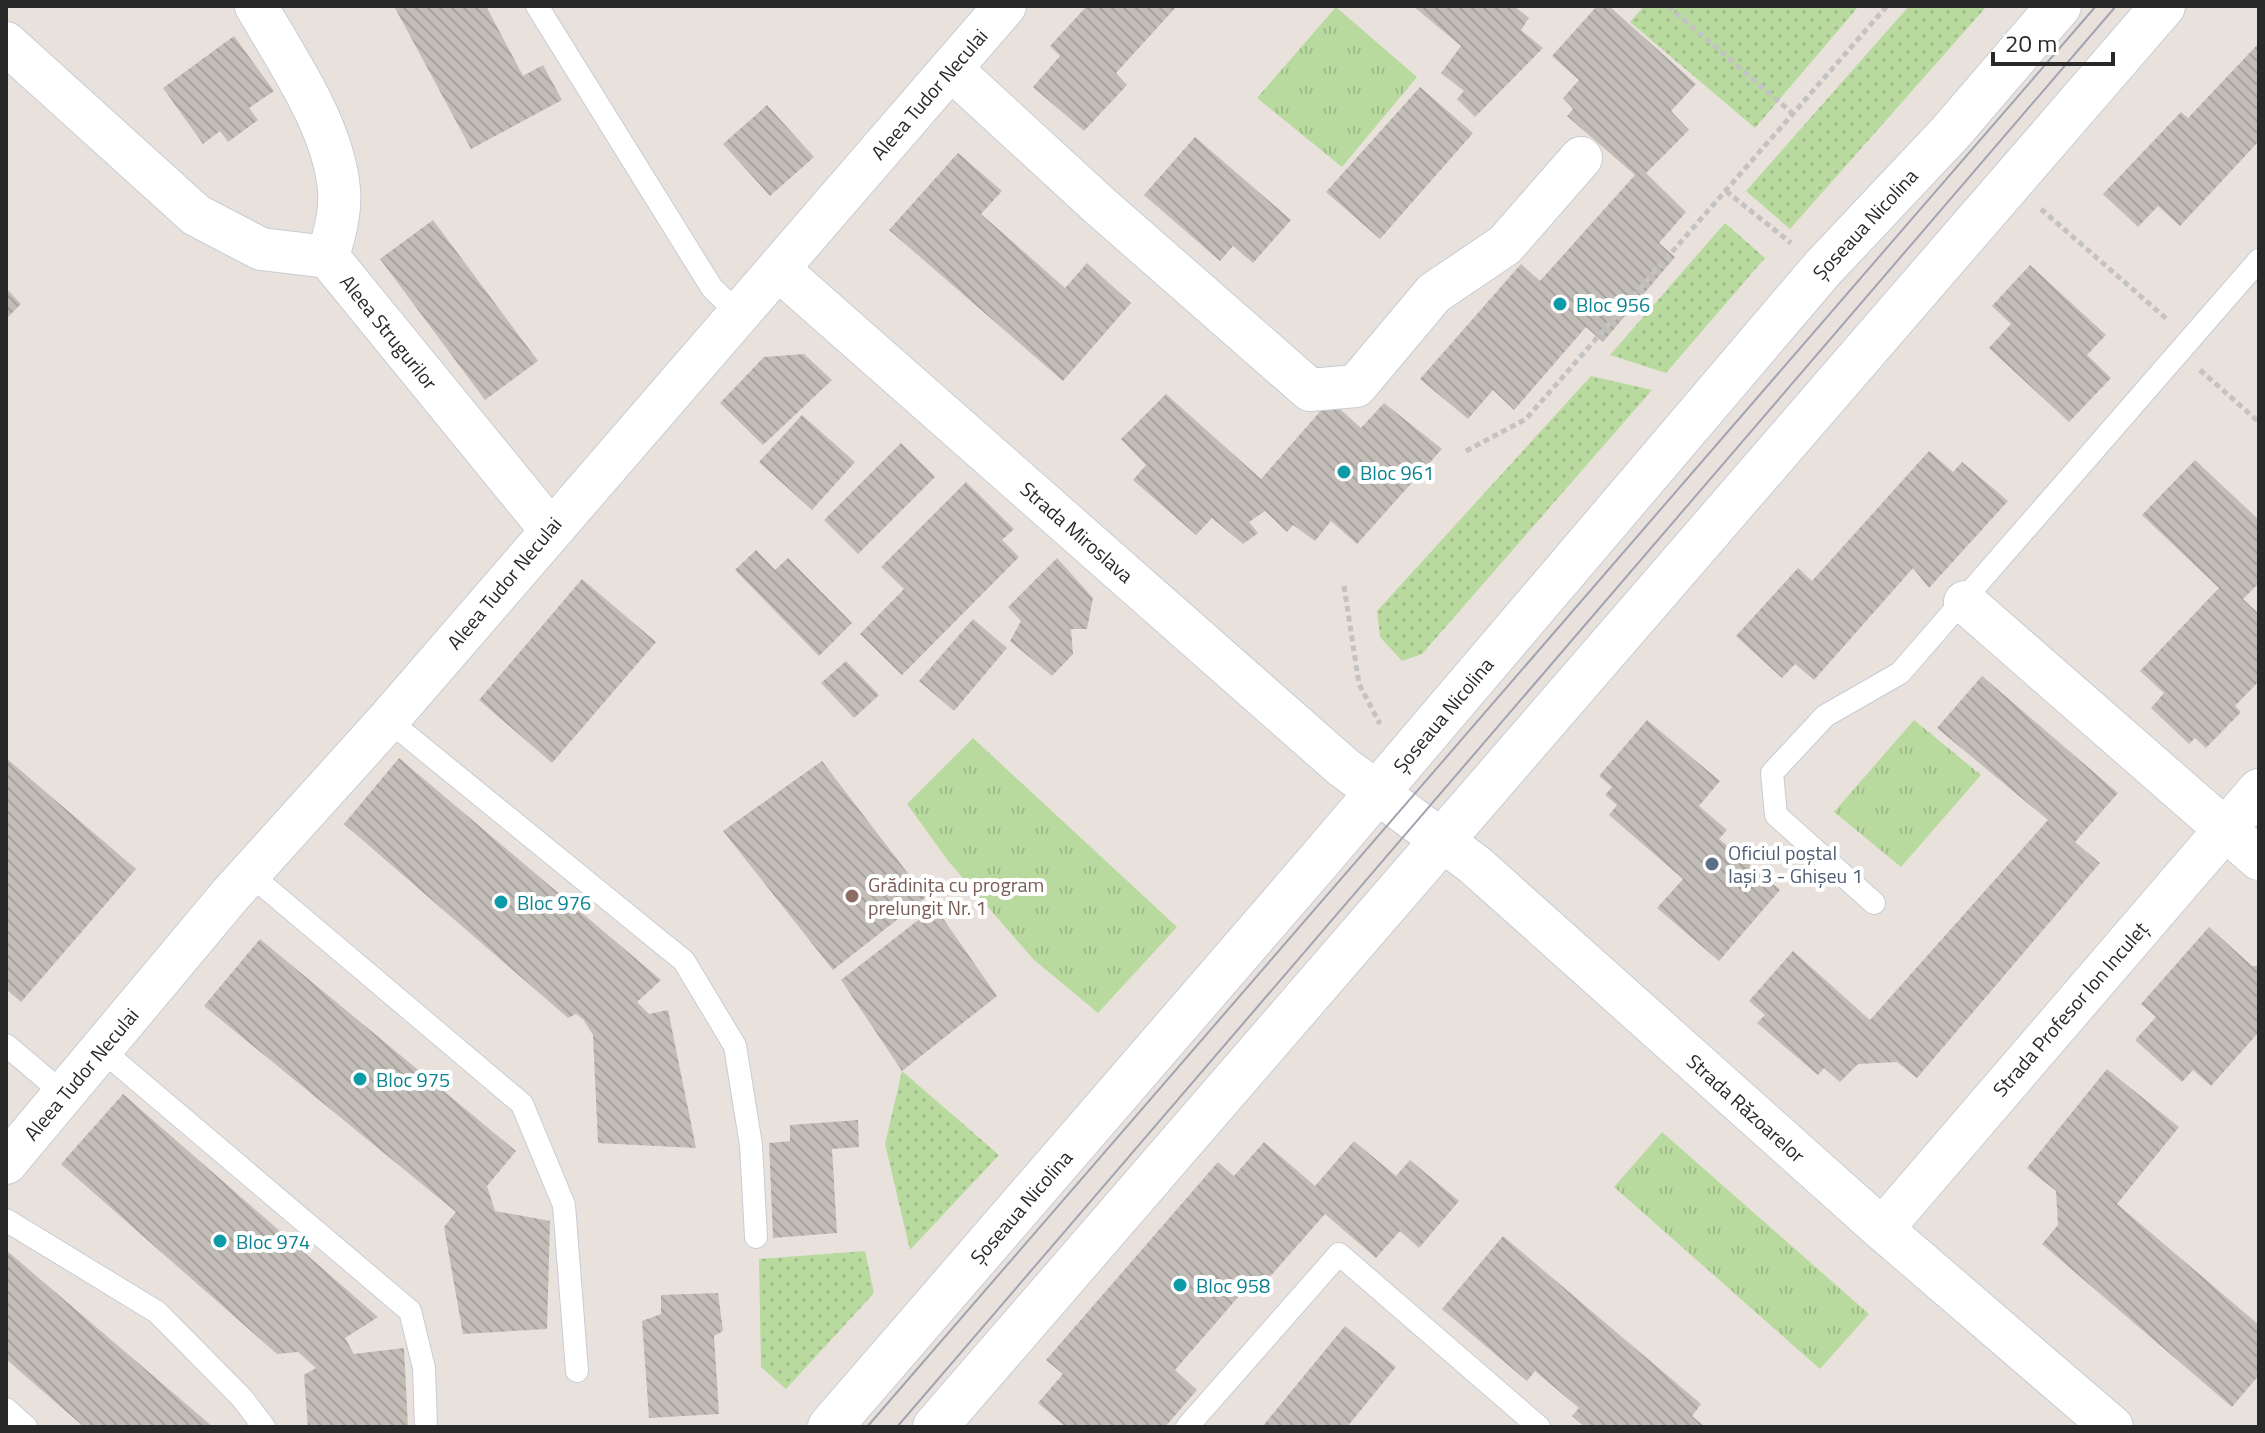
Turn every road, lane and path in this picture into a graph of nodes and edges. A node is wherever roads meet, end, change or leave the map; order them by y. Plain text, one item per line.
1 (256, 6) edge
2 (537, 6) edge
3 (1005, 6) edge
4 (1668, 6) edge
5 (1873, 6) edge
6 (1887, 6) edge
7 (2059, 6) edge
8 (2163, 6) edge
9 (1881, 13) junction
10 (6, 43) edge
11 (951, 69) junction
12 (1792, 113) junction
13 (1581, 158) dead end
14 (2010, 182) junction
15 (1726, 191) junction
16 (328, 257) junction
17 (2259, 260) edge
18 (1823, 268) junction
19 (778, 269) junction
20 (739, 314) junction
21 (2191, 341) junction
22 (2259, 422) edge
23 (1466, 451) dead end
24 (550, 529) junction
25 (1344, 586) dead end
26 (1965, 602) junction
27 (1359, 684) dead end
28 (388, 720) junction
29 (2259, 790) edge
30 (1377, 793) junction
31 (2224, 830) junction
32 (1442, 839) junction
33 (2259, 859) edge
34 (251, 875) junction
35 (1874, 903) dead end
36 (6, 1045) edge
37 (102, 1050) junction
38 (65, 1095) junction
39 (6, 1163) edge
40 (6, 1220) edge
41 (1882, 1229) junction
42 (756, 1237) dead end
43 (577, 1371) dead end
44 (6, 1409) edge
45 (26, 1427) edge
46 (264, 1427) edge
47 (426, 1427) edge
48 (830, 1427) edge
49 (935, 1427) edge
50 (1187, 1427) edge
51 (1539, 1427) edge
52 (2112, 1427) edge

1 - 16 street
2 - 20 lane
3 - 11 street, Aleea Tudor Neculai
4 - 12 path
5 - 9 path
6 - 9 path
7 - 18 main road, Șoseaua Nicolina
8 - 14 main road
9 - 12 path
10 - 16 street, Aleea Strugurilor
11 - 13 street
11 - 19 street, Aleea Tudor Neculai
12 - 15 path
14 - 21 path
14 - 32 main road
15 - 18 path
15 - 23 path
16 - 24 street, Aleea Strugurilor
17 - 21 lane
18 - 30 main road, Șoseaua Nicolina
19 - 20 street, Aleea Tudor Neculai
19 - 30 street, Strada Miroslava
20 - 24 street, Aleea Tudor Neculai
21 - 22 path
21 - 26 lane
24 - 28 street, Aleea Tudor Neculai
25 - 27 path
26 - 31 street
26 - 35 lane
28 - 34 street, Aleea Tudor Neculai
28 - 42 lane
29 - 31 street, Strada Profesor Ion Inculeț
30 - 32 street, Strada Răzoarelor
30 - 48 main road, Șoseaua Nicolina
31 - 33 street
31 - 41 street, Strada Profesor Ion Inculeț
32 - 41 street, Strada Răzoarelor
32 - 49 main road
34 - 37 street, Aleea Tudor Neculai
34 - 43 lane
36 - 38 lane
37 - 38 street, Aleea Tudor Neculai
37 - 47 lane
38 - 39 street, Aleea Tudor Neculai
40 - 46 lane
41 - 52 street, Strada Răzoarelor
44 - 45 lane
50 - 51 lane

